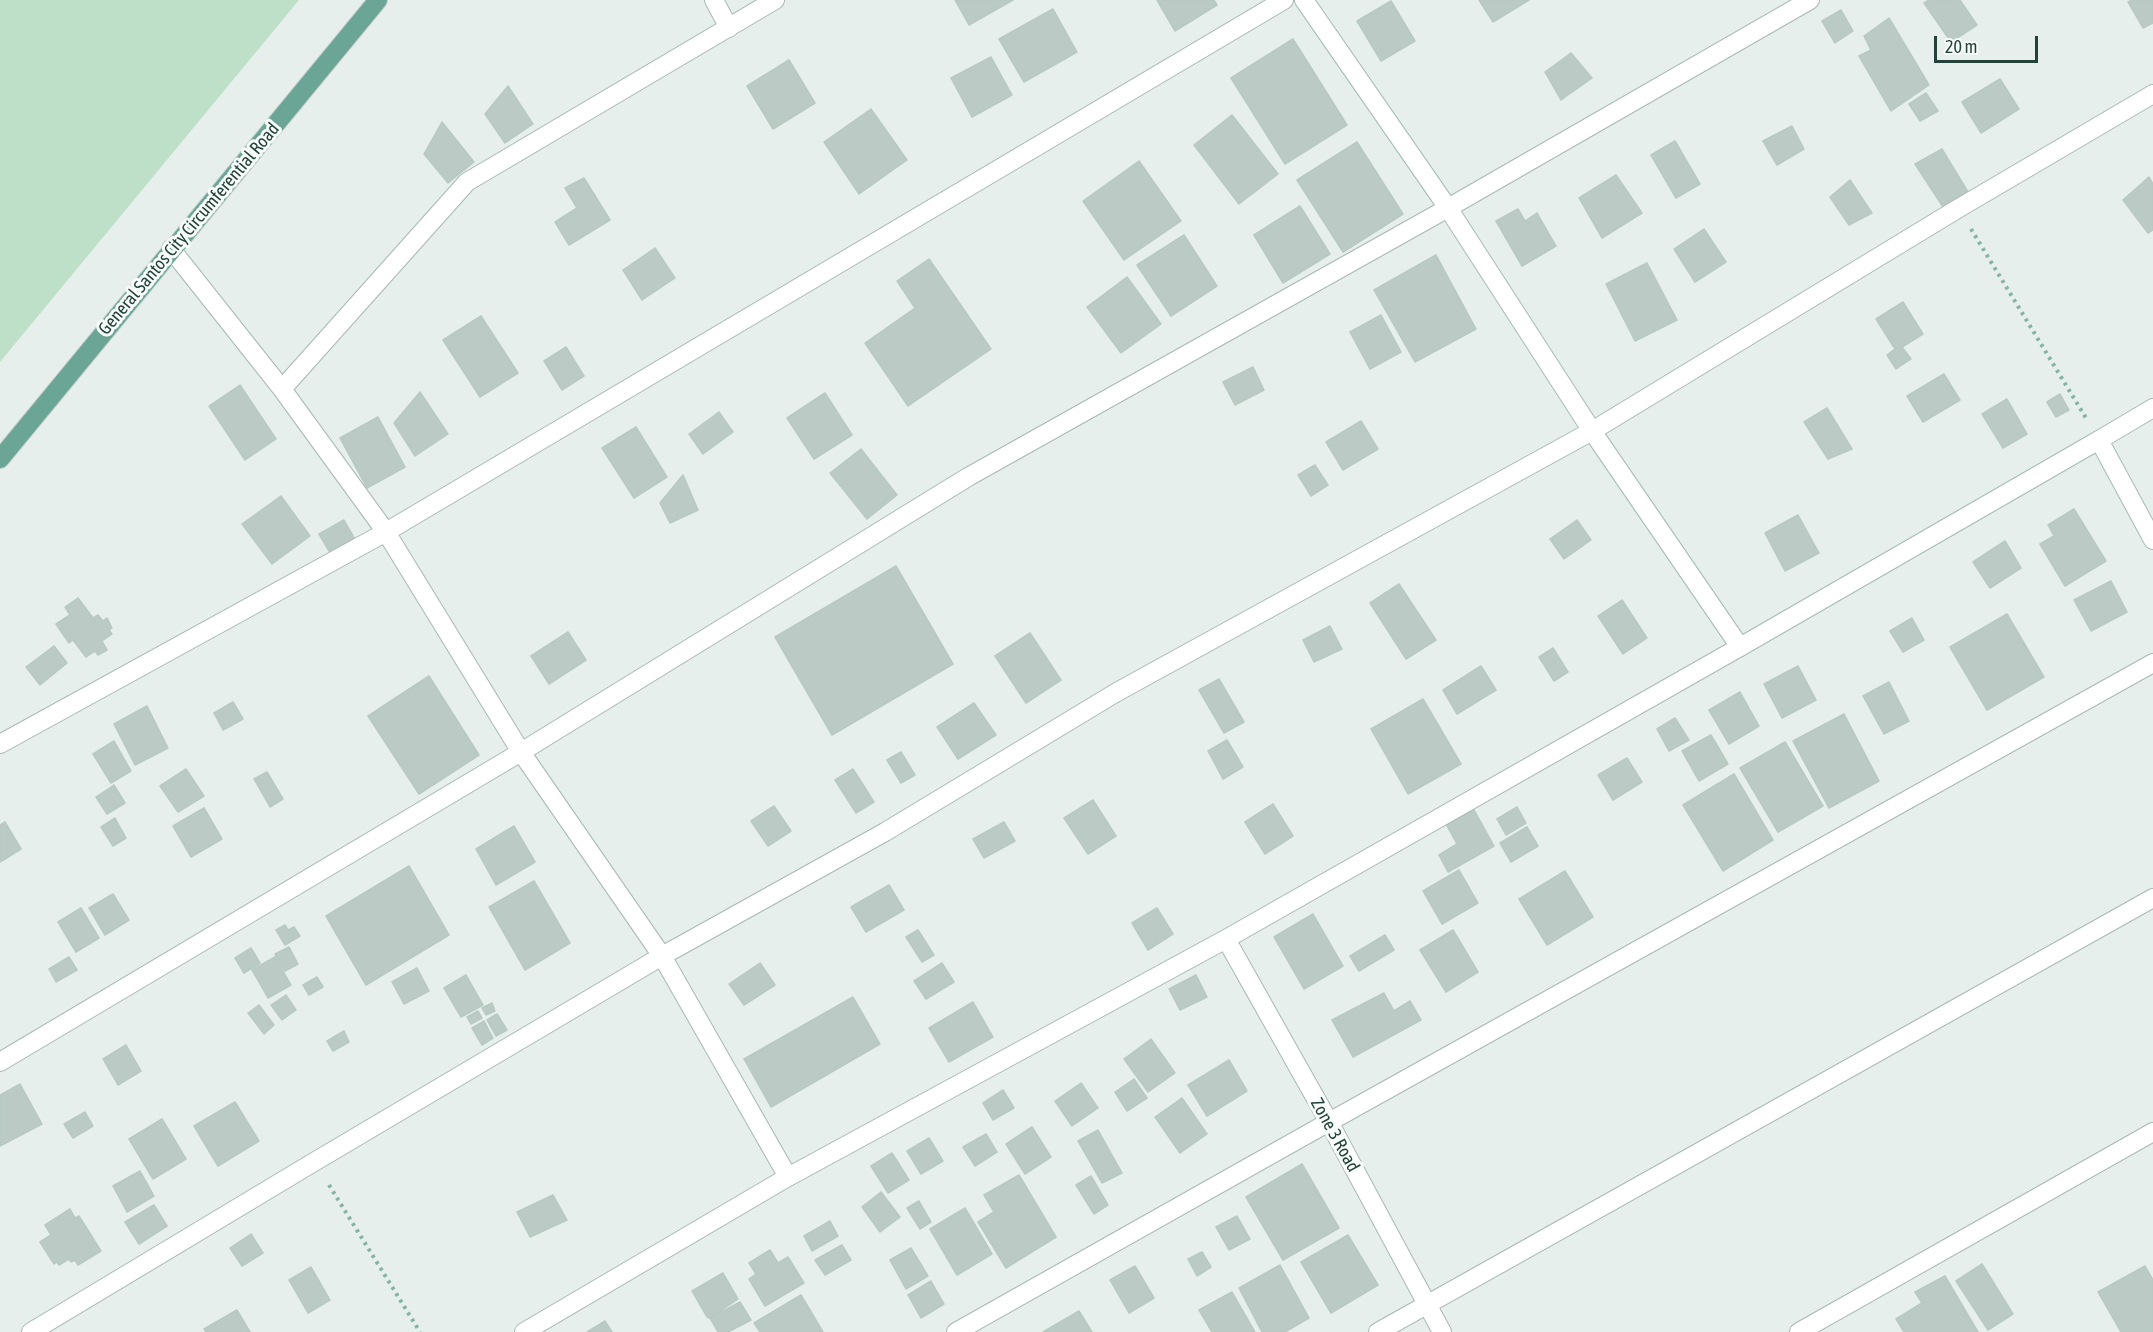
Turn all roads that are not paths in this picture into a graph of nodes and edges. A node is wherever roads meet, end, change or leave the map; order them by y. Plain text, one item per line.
1 (378, 0) edge
2 (714, 0) edge
3 (775, 0) edge
4 (1284, 0) edge
5 (1304, 0) edge
6 (1810, 0) edge
7 (729, 28) junction
8 (2153, 94) edge
9 (1448, 208) junction
10 (171, 249) junction
11 (282, 389) junction
12 (2153, 408) edge
13 (1592, 431) junction
14 (2099, 440) junction
15 (0, 459) edge
16 (386, 532) junction
17 (2153, 540) edge
18 (1740, 647) junction
19 (2153, 663) edge
20 (0, 744) edge
21 (521, 752) junction
22 (2153, 898) edge
23 (1226, 939) junction
24 (662, 956) junction
25 (0, 1062) edge
26 (1329, 1122) junction
27 (2153, 1132) edge
28 (788, 1177) junction
29 (1427, 1305) junction
30 (31, 1332) edge
31 (524, 1332) edge
32 (957, 1332) edge
33 (1378, 1332) edge
34 (1442, 1332) edge
35 (1799, 1332) edge

1 - 10 main road, General Santos City Circumferential Road
2 - 7 street
3 - 7 street
4 - 16 street
5 - 9 street
6 - 9 street
7 - 11 street
8 - 13 street
9 - 13 street
9 - 21 street
10 - 11 street
10 - 15 main road, General Santos City Circumferential Road
11 - 16 street
12 - 14 street
13 - 18 street
13 - 24 street
14 - 17 street
14 - 18 street
16 - 20 street
16 - 21 street
18 - 23 street
19 - 26 street
21 - 24 street
21 - 25 street
22 - 29 street
23 - 26 street, Zone 3 Road
23 - 28 street
24 - 28 street
24 - 30 street
26 - 29 street, Zone 3 Road
26 - 32 street
27 - 35 street
28 - 31 street
29 - 33 street
29 - 34 street, Zone 3 Road

